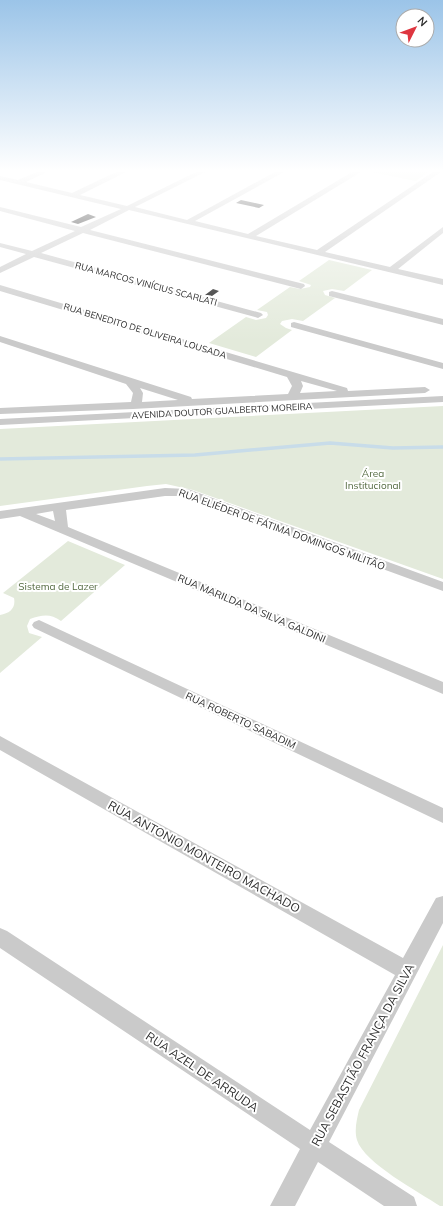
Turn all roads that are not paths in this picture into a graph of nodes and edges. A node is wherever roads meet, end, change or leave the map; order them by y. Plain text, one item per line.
1 (75, 228) edge
2 (86, 228) edge
3 (216, 228) edge
4 (263, 228) edge
5 (355, 228) edge
6 (443, 229) edge
7 (82, 230) junction
8 (250, 236) junction
9 (0, 244) edge
10 (318, 253) junction
11 (34, 254) junction
12 (0, 270) edge
13 (391, 270) junction
14 (443, 282) edge
15 (301, 286) dead end
16 (0, 288) edge
17 (332, 294) dead end
18 (258, 315) dead end
19 (443, 322) edge
20 (294, 325) dead end
21 (0, 339) edge
22 (443, 366) edge
23 (291, 375) junction
24 (130, 382) junction
25 (443, 389) edge
26 (353, 393) junction
27 (290, 397) junction
28 (443, 399) edge
29 (0, 401) edge
30 (197, 402) junction
31 (133, 406) junction
32 (0, 410) edge
33 (25, 411) junction
34 (0, 422) edge
35 (59, 507) junction
36 (21, 512) junction
37 (0, 515) edge
38 (62, 529) junction
39 (443, 587) edge
40 (39, 625) dead end
41 (443, 688) edge
42 (0, 742) edge
43 (443, 816) edge
44 (443, 904) edge
45 (0, 937) edge
46 (407, 971) junction
47 (314, 1146) junction
48 (282, 1206) edge
49 (405, 1206) edge

1 - 7 street
2 - 7 street
3 - 8 street
4 - 8 street
5 - 10 street
6 - 13 street
7 - 11 street
7 - 15 street
8 - 10 street
9 - 11 street, RUA MARCOS VINÍCIUS SCARLATI
10 - 13 street
11 - 12 street
11 - 18 street, RUA MARCOS VINÍCIUS SCARLATI
13 - 14 street
16 - 23 street, RUA BENEDITO DE OLIVEIRA LOUSADA
17 - 19 street
20 - 22 street
21 - 24 street
23 - 26 street, RUA BENEDITO DE OLIVEIRA LOUSADA
23 - 27 street
24 - 30 street
24 - 31 street
25 - 26 street, AVENIDA DOUTOR GUALBERTO MOREIRA
26 - 27 street, AVENIDA DOUTOR GUALBERTO MOREIRA
27 - 30 street, AVENIDA DOUTOR GUALBERTO MOREIRA
28 - 34 street, AVENIDA DOUTOR GUALBERTO MOREIRA
29 - 33 street
30 - 31 street, AVENIDA DOUTOR GUALBERTO MOREIRA
31 - 33 street, AVENIDA DOUTOR GUALBERTO MOREIRA
32 - 33 street, AVENIDA DOUTOR GUALBERTO MOREIRA
35 - 36 street, RUA ELIÉDER DE FÁTIMA DOMINGOS MILITÃO
35 - 38 street
35 - 39 street, RUA ELIÉDER DE FÁTIMA DOMINGOS MILITÃO
36 - 37 street, RUA ELIÉDER DE FÁTIMA DOMINGOS MILITÃO
36 - 38 street, RUA MARILDA DA SILVA GALDINI
38 - 41 street, RUA MARILDA DA SILVA GALDINI
40 - 43 street, RUA ROBERTO SABADIM
42 - 46 street, RUA ANTONIO MONTEIRO MACHADO
44 - 46 street, RUA SEBASTIÃO FRANÇA DA SILVA
45 - 47 street, RUA AZEL DE ARRUDA
46 - 47 street, RUA SEBASTIÃO FRANÇA DA SILVA
47 - 48 street, RUA SEBASTIÃO FRANÇA DA SILVA
47 - 49 street, RUA AZEL DE ARRUDA

